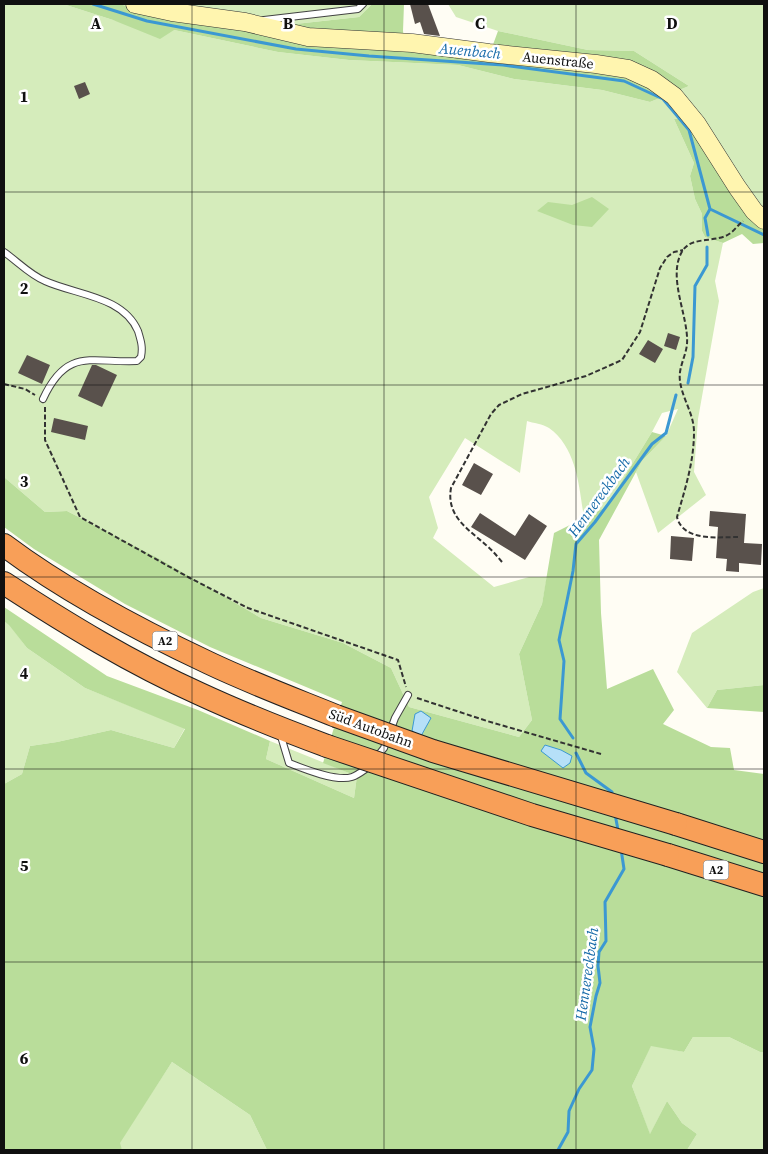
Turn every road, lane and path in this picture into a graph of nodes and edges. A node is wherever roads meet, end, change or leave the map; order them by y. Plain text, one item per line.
1 (135, 4) edge
2 (362, 4) edge
3 (245, 22) junction
4 (756, 218) edge
5 (683, 250) junction
6 (4, 252) edge
7 (4, 384) edge
8 (43, 399) junction
9 (738, 537) dead end
10 (4, 545) edge
11 (502, 562) dead end
12 (4, 583) edge
13 (408, 695) junction
14 (278, 727) junction
15 (602, 754) dead end
16 (764, 852) edge
17 (764, 885) edge

1 - 3 street, Auenstraße
2 - 3 lane
3 - 4 street, Auenstraße
4 - 5 path
5 - 9 path
5 - 11 path
6 - 8 lane
7 - 8 path
8 - 13 path
10 - 16 highway, Süd Autobahn / A2, bridge
12 - 14 highway, A2
13 - 14 lane
13 - 15 path
14 - 17 highway, A2, bridge

